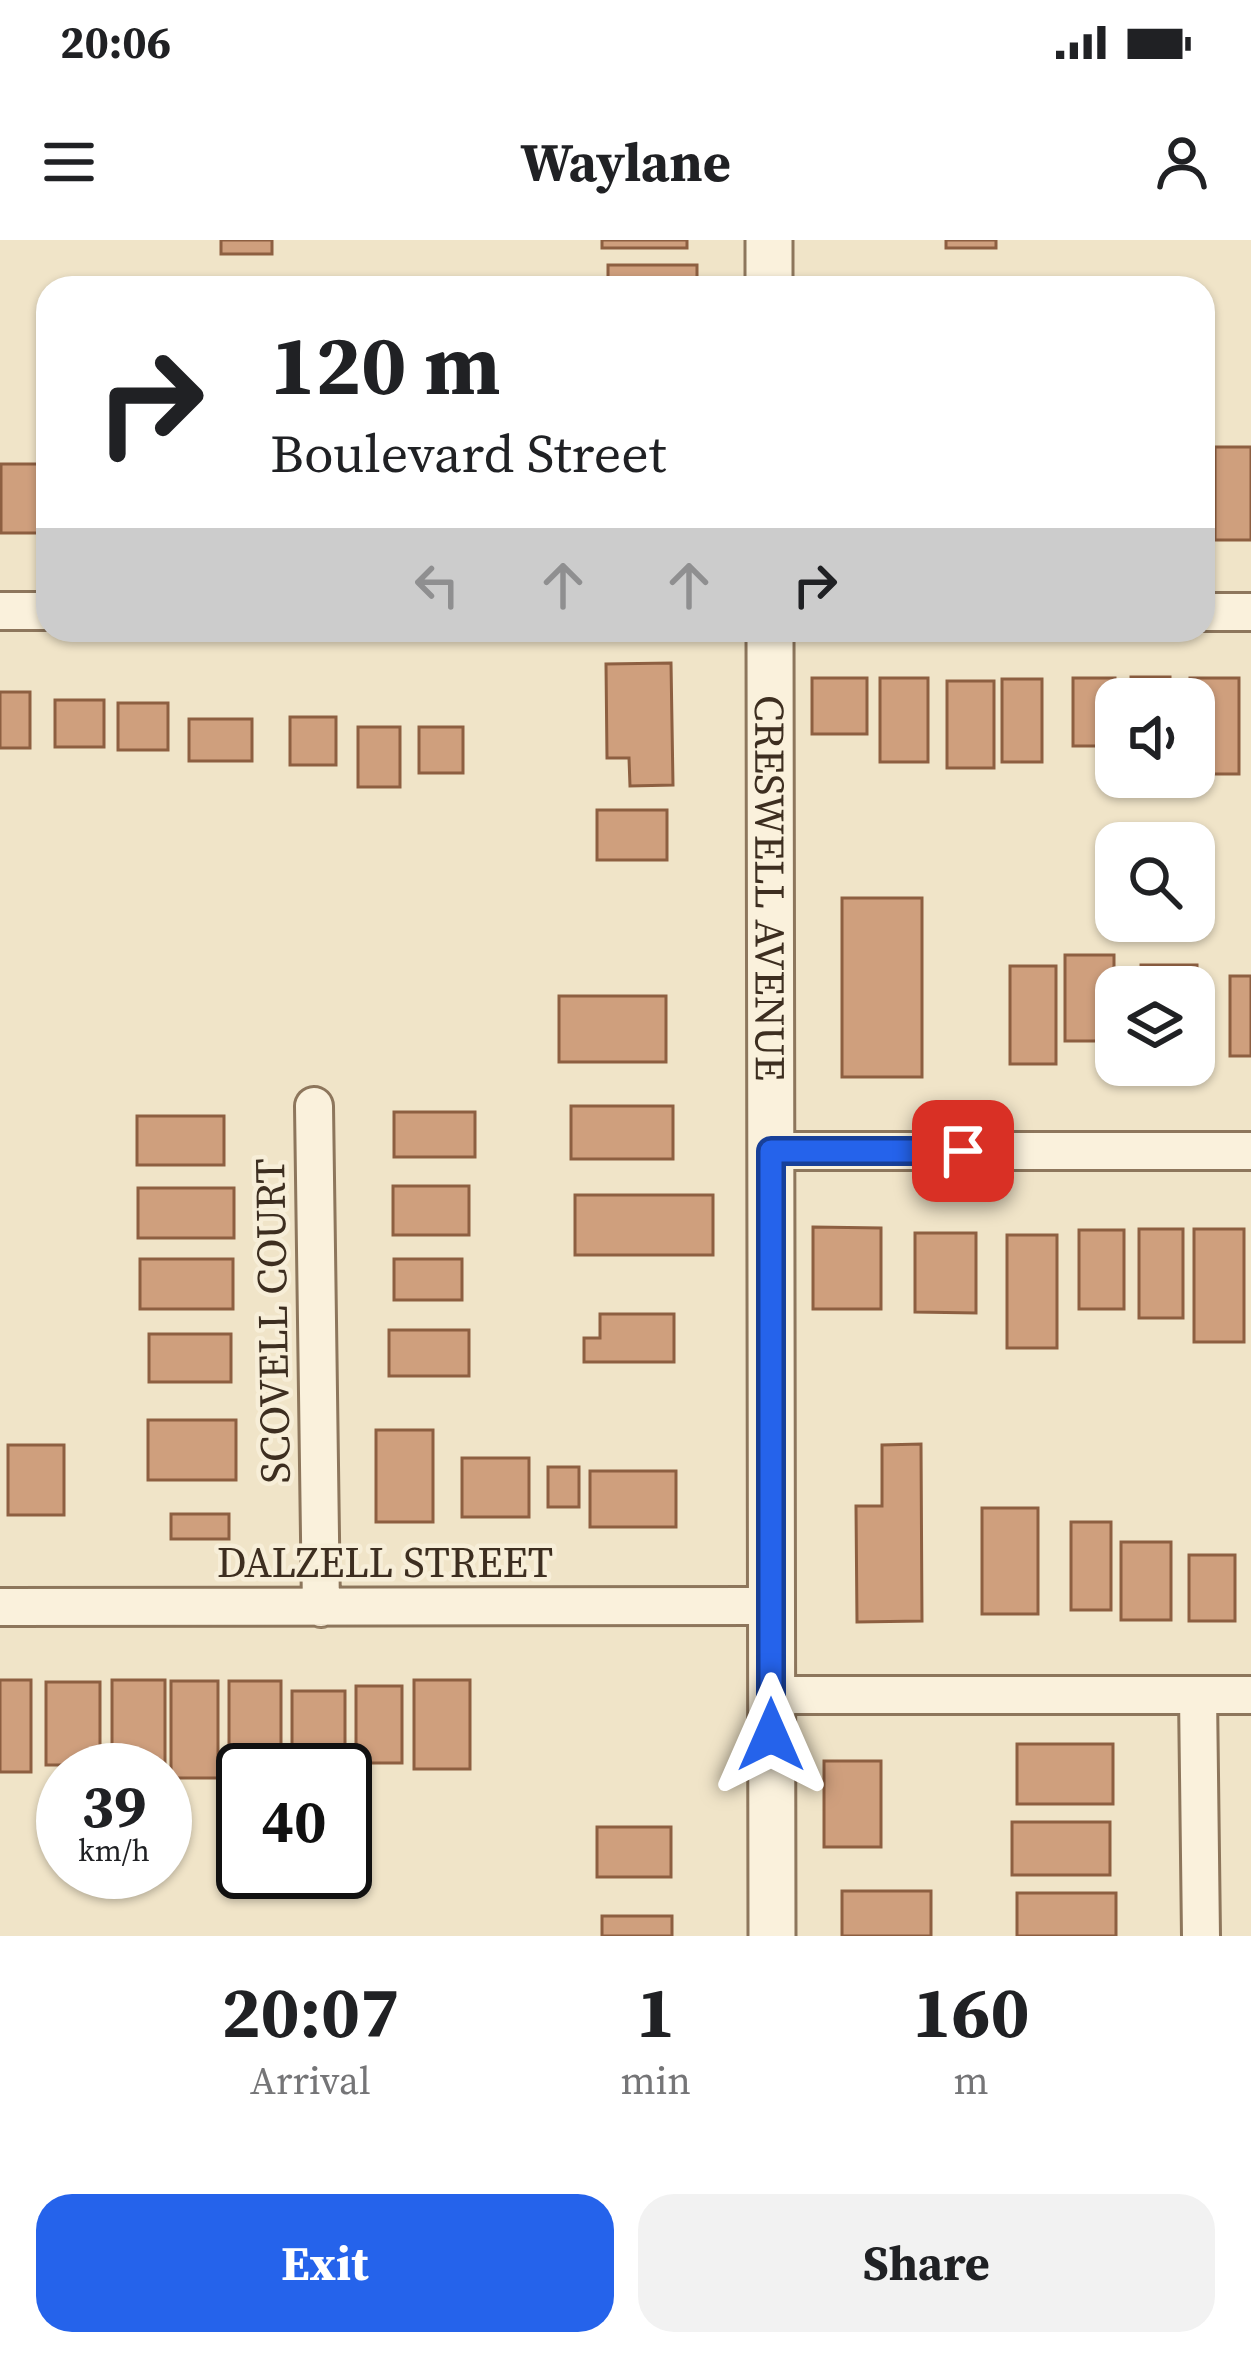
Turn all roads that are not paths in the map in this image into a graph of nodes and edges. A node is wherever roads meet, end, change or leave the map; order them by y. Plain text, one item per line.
1 (769, 240) edge
2 (770, 276) edge
3 (0, 611) edge
4 (36, 611) edge
5 (1215, 612) edge
6 (1251, 612) edge
7 (770, 642) edge
8 (314, 1106) dead end
9 (771, 1151) junction
10 (1251, 1151) edge
11 (771, 1606) junction
12 (0, 1607) edge
13 (321, 1608) junction
14 (771, 1695) junction
15 (1198, 1695) junction
16 (1251, 1695) edge
17 (772, 1936) edge
18 (1201, 1936) edge

1 - 2 street
3 - 4 street
5 - 6 street
7 - 9 street, CRESWELL AVENUE
8 - 13 street, SCOVELL COURT
9 - 10 street
9 - 11 street, CRESWELL AVENUE
11 - 13 street, DALZELL STREET
11 - 14 street, CRESWELL AVENUE
12 - 13 street, DALZELL STREET
14 - 15 street
14 - 17 street, CRESWELL AVENUE
15 - 16 street
15 - 18 street

